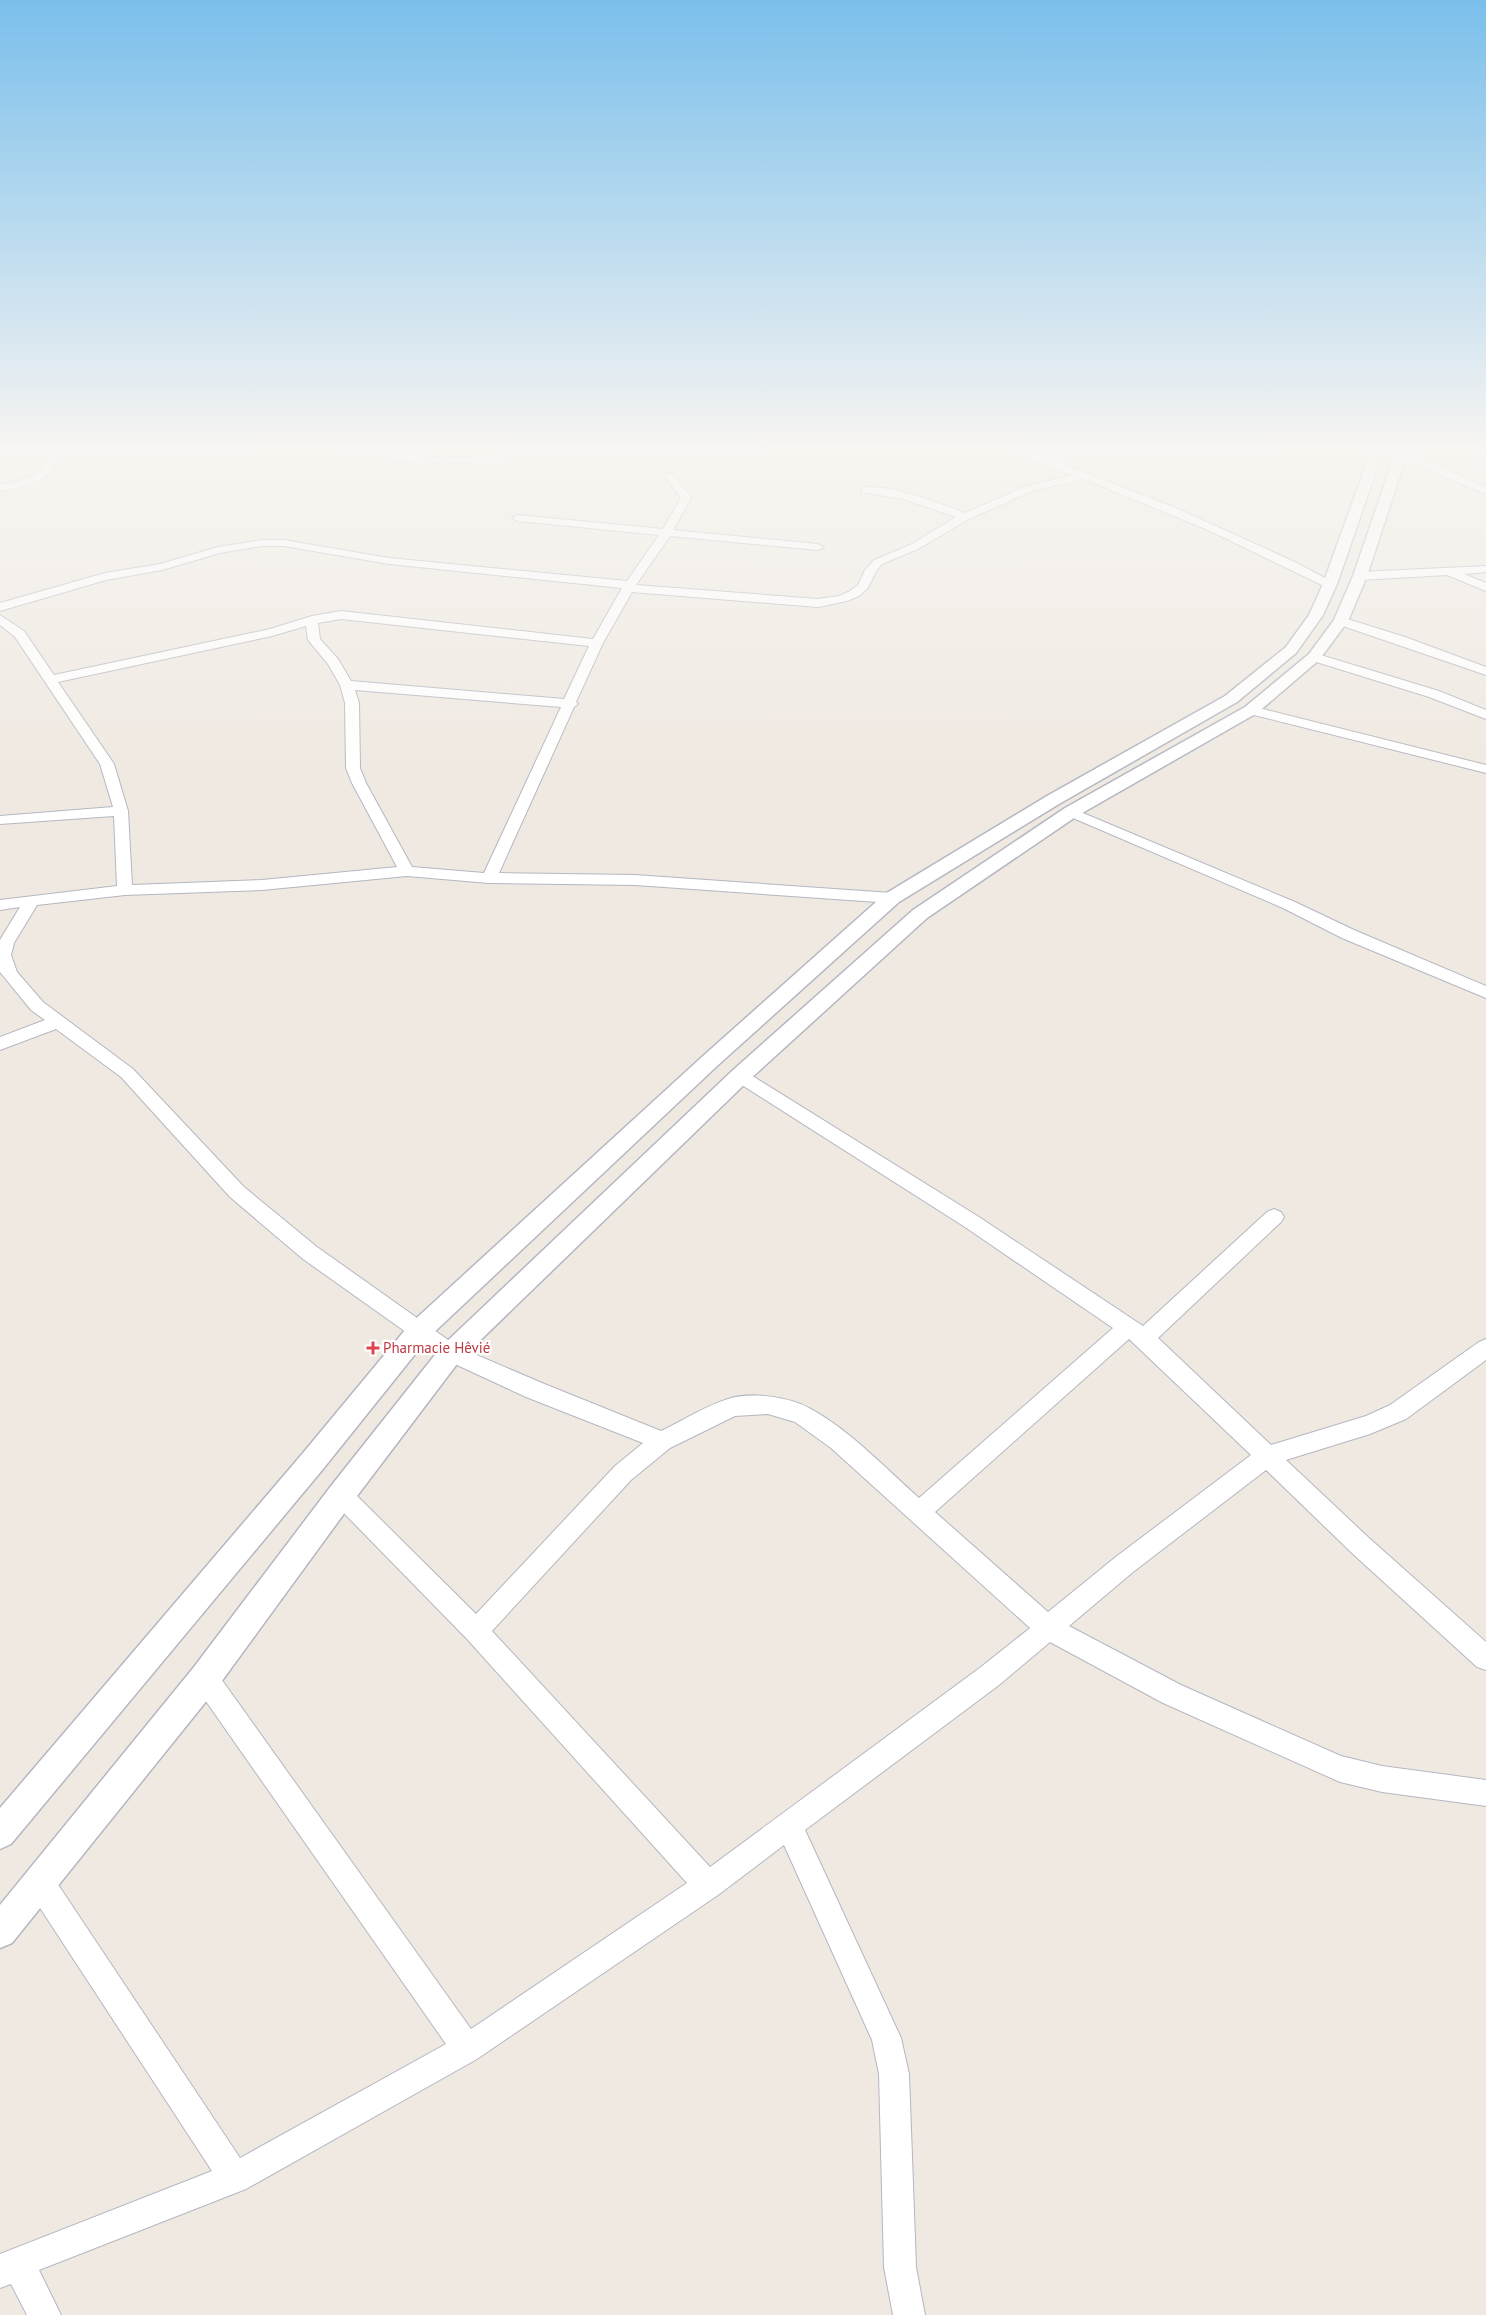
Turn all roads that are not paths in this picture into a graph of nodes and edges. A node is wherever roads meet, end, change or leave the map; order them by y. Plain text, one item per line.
1 (188, 559) edge
2 (378, 559) edge
3 (648, 559) edge
4 (885, 559) edge
5 (1278, 559) edge
6 (1339, 559) edge
7 (1366, 559) edge
8 (1486, 569) edge
9 (1448, 572) junction
10 (1360, 576) junction
11 (1330, 584) junction
12 (629, 587) junction
13 (1486, 587) edge
14 (0, 607) edge
15 (0, 619) edge
16 (312, 620) junction
17 (1341, 621) junction
18 (597, 643) junction
19 (1314, 657) junction
20 (1486, 671) edge
21 (52, 679) junction
22 (347, 685) junction
23 (571, 704) junction
24 (1251, 710) junction
25 (1486, 715) edge
26 (1486, 769) edge
27 (121, 811) junction
28 (1071, 812) junction
29 (0, 820) edge
30 (407, 871) junction
31 (489, 878) junction
32 (125, 890) junction
33 (892, 898) junction
34 (32, 901) junction
35 (0, 905) edge
36 (5, 975) edge
37 (1486, 992) edge
38 (57, 1022) junction
39 (0, 1044) edge
40 (740, 1076) junction
41 (1274, 1217) dead end
42 (419, 1331) junction
43 (1136, 1333) junction
44 (1486, 1348) edge
45 (451, 1353) junction
46 (662, 1441) junction
47 (1267, 1456) junction
48 (341, 1495) junction
49 (919, 1512) junction
50 (1048, 1628) junction
51 (476, 1630) junction
52 (1486, 1658) edge
53 (205, 1678) junction
54 (1486, 1793) edge
55 (789, 1825) junction
56 (0, 1833) edge
57 (39, 1881) junction
58 (708, 1885) junction
59 (0, 1930) edge
60 (467, 2049) junction
61 (235, 2178) junction
62 (9, 2267) edge
63 (45, 2315) edge
64 (909, 2315) edge

1 - 14 street
2 - 12 street
3 - 12 street
4 - 12 street
5 - 11 street
6 - 11 street
7 - 10 street
8 - 9 street
9 - 10 street
9 - 13 street
10 - 17 street
11 - 33 street
12 - 18 street
15 - 21 street
16 - 18 street
16 - 21 street
16 - 22 street
17 - 19 street
17 - 20 street
18 - 23 street
19 - 24 street
19 - 25 street
21 - 27 street
22 - 23 street
22 - 30 street
23 - 31 street
24 - 26 street
24 - 28 street
27 - 29 street
27 - 32 street
28 - 37 street
28 - 40 street
30 - 31 street
30 - 32 street
31 - 33 street
32 - 34 street
33 - 42 street
34 - 35 street
34 - 36 street
36 - 38 street
38 - 39 street
38 - 42 street
40 - 43 street
40 - 45 street
41 - 43 street
42 - 45 street
42 - 56 street
43 - 47 street
43 - 49 street
44 - 47 street
45 - 46 street
45 - 48 street
46 - 49 street
46 - 51 street
47 - 50 street
47 - 52 street
48 - 51 street
48 - 53 street
49 - 50 street
50 - 54 street
50 - 55 street
51 - 58 street
53 - 57 street
53 - 60 street
55 - 58 street
55 - 64 street
57 - 59 street
57 - 61 street
58 - 60 street
60 - 61 street
61 - 62 street
62 - 63 street

